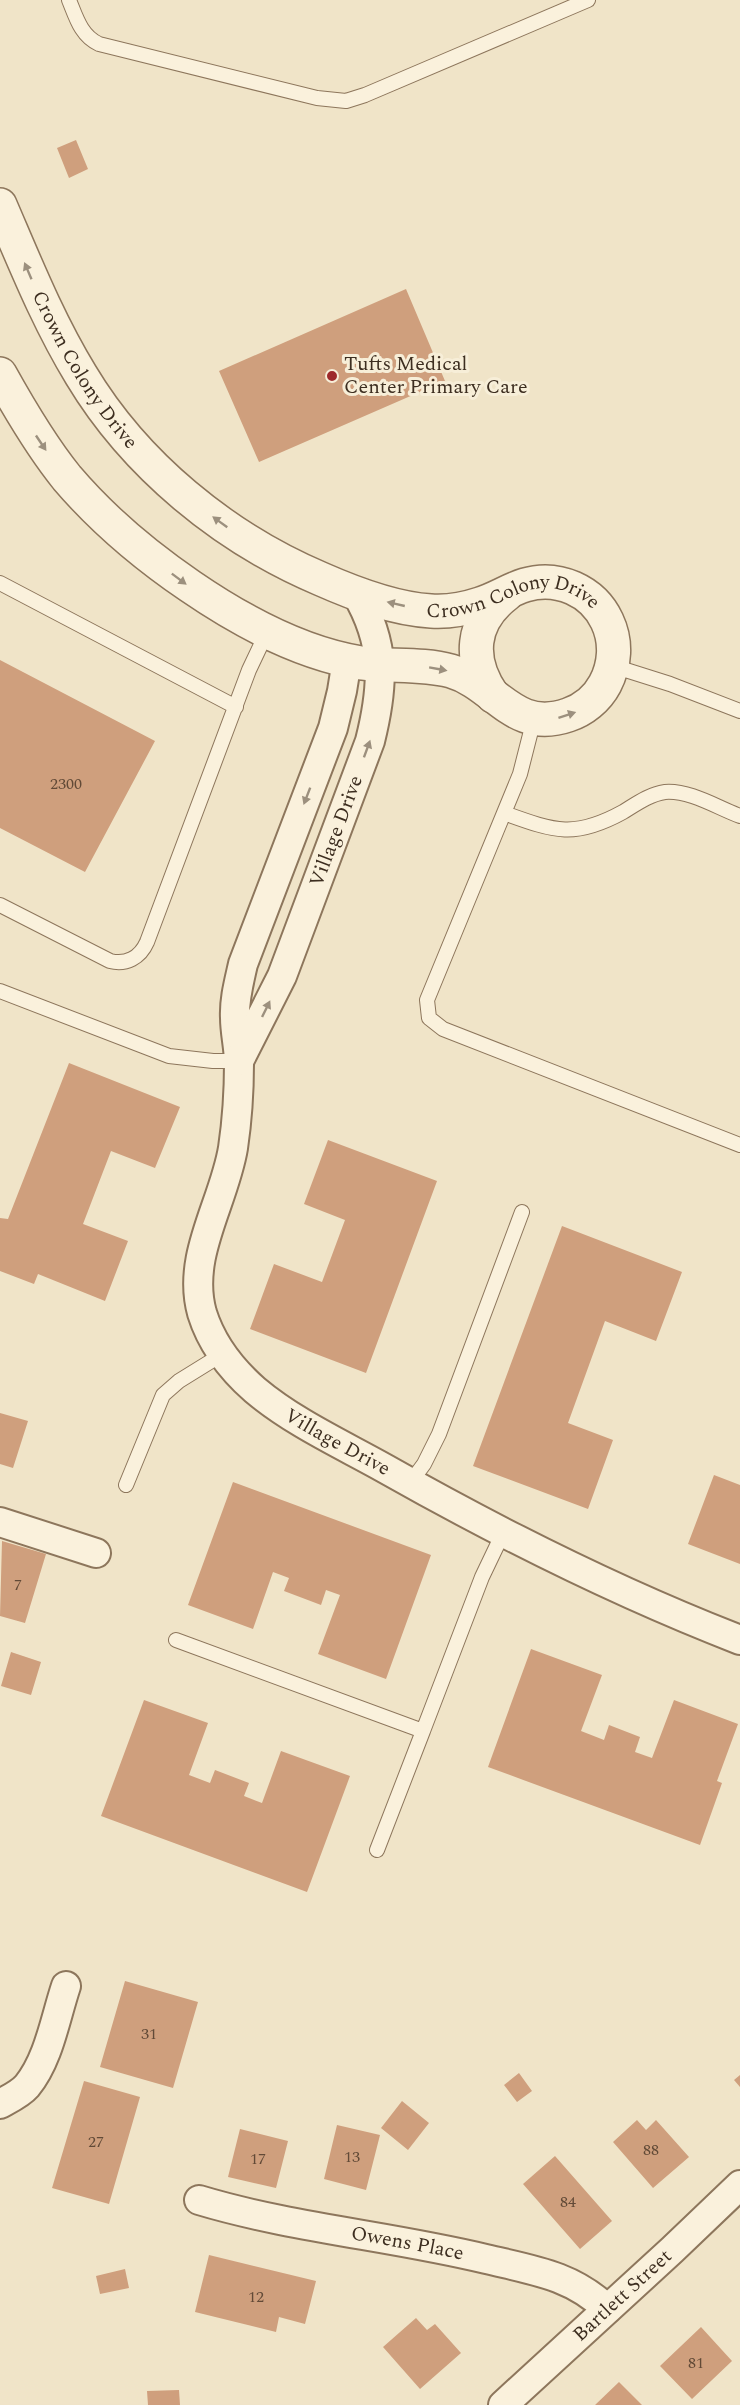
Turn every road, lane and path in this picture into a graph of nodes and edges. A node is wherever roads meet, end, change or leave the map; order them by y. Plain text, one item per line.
1 (69, 0) edge
2 (588, 0) edge
3 (0, 205) edge
4 (0, 375) edge
5 (0, 583) edge
6 (513, 590) junction
7 (356, 593) junction
8 (267, 632) junction
9 (347, 660) junction
10 (381, 665) junction
11 (613, 666) junction
12 (494, 697) junction
13 (236, 707) junction
14 (740, 711) edge
15 (534, 719) junction
16 (504, 813) junction
17 (740, 816) edge
18 (0, 905) edge
19 (0, 991) edge
20 (239, 1060) junction
21 (740, 1145) edge
22 (522, 1212) dead end
23 (221, 1354) junction
24 (410, 1483) junction
25 (126, 1485) dead end
26 (0, 1522) edge
27 (502, 1533) junction
28 (96, 1553) dead end
29 (176, 1640) dead end
30 (740, 1640) edge
31 (423, 1731) junction
32 (377, 1850) dead end
33 (66, 1986) dead end
34 (0, 2104) edge
35 (740, 2185) edge
36 (198, 2200) dead end
37 (607, 2309) junction
38 (503, 2405) edge

1 - 2 lane
7 -> 3 street, Crown Colony Drive
4 -> 8 street, Crown Colony Drive
5 - 13 lane
6 -> 7 street, Crown Colony Drive
6 - 11 street, Crown Colony Drive
6 - 12 street
7 - 10 street, Village Drive
8 - 9 street, Crown Colony Drive
8 - 13 lane
9 - 10 street, Crown Colony Drive
9 -> 20 street, Village Drive
10 -> 12 street, Crown Colony Drive
20 -> 10 street, Village Drive
11 - 14 lane
15 -> 11 street, Crown Colony Drive
12 - 15 street, Crown Colony Drive
13 - 18 lane
15 - 16 lane
16 - 17 lane
16 - 21 lane
19 - 20 lane
20 - 23 street, Village Drive
22 - 24 lane
23 - 24 street, Village Drive
23 - 25 lane
24 - 27 street, Village Drive
26 - 28 street
27 - 30 street, Village Drive
27 - 31 lane
29 - 31 lane
31 - 32 lane
33 - 34 street
35 - 37 street, Bartlett Street
36 - 37 street, Owens Place
37 - 38 street, Bartlett Street

